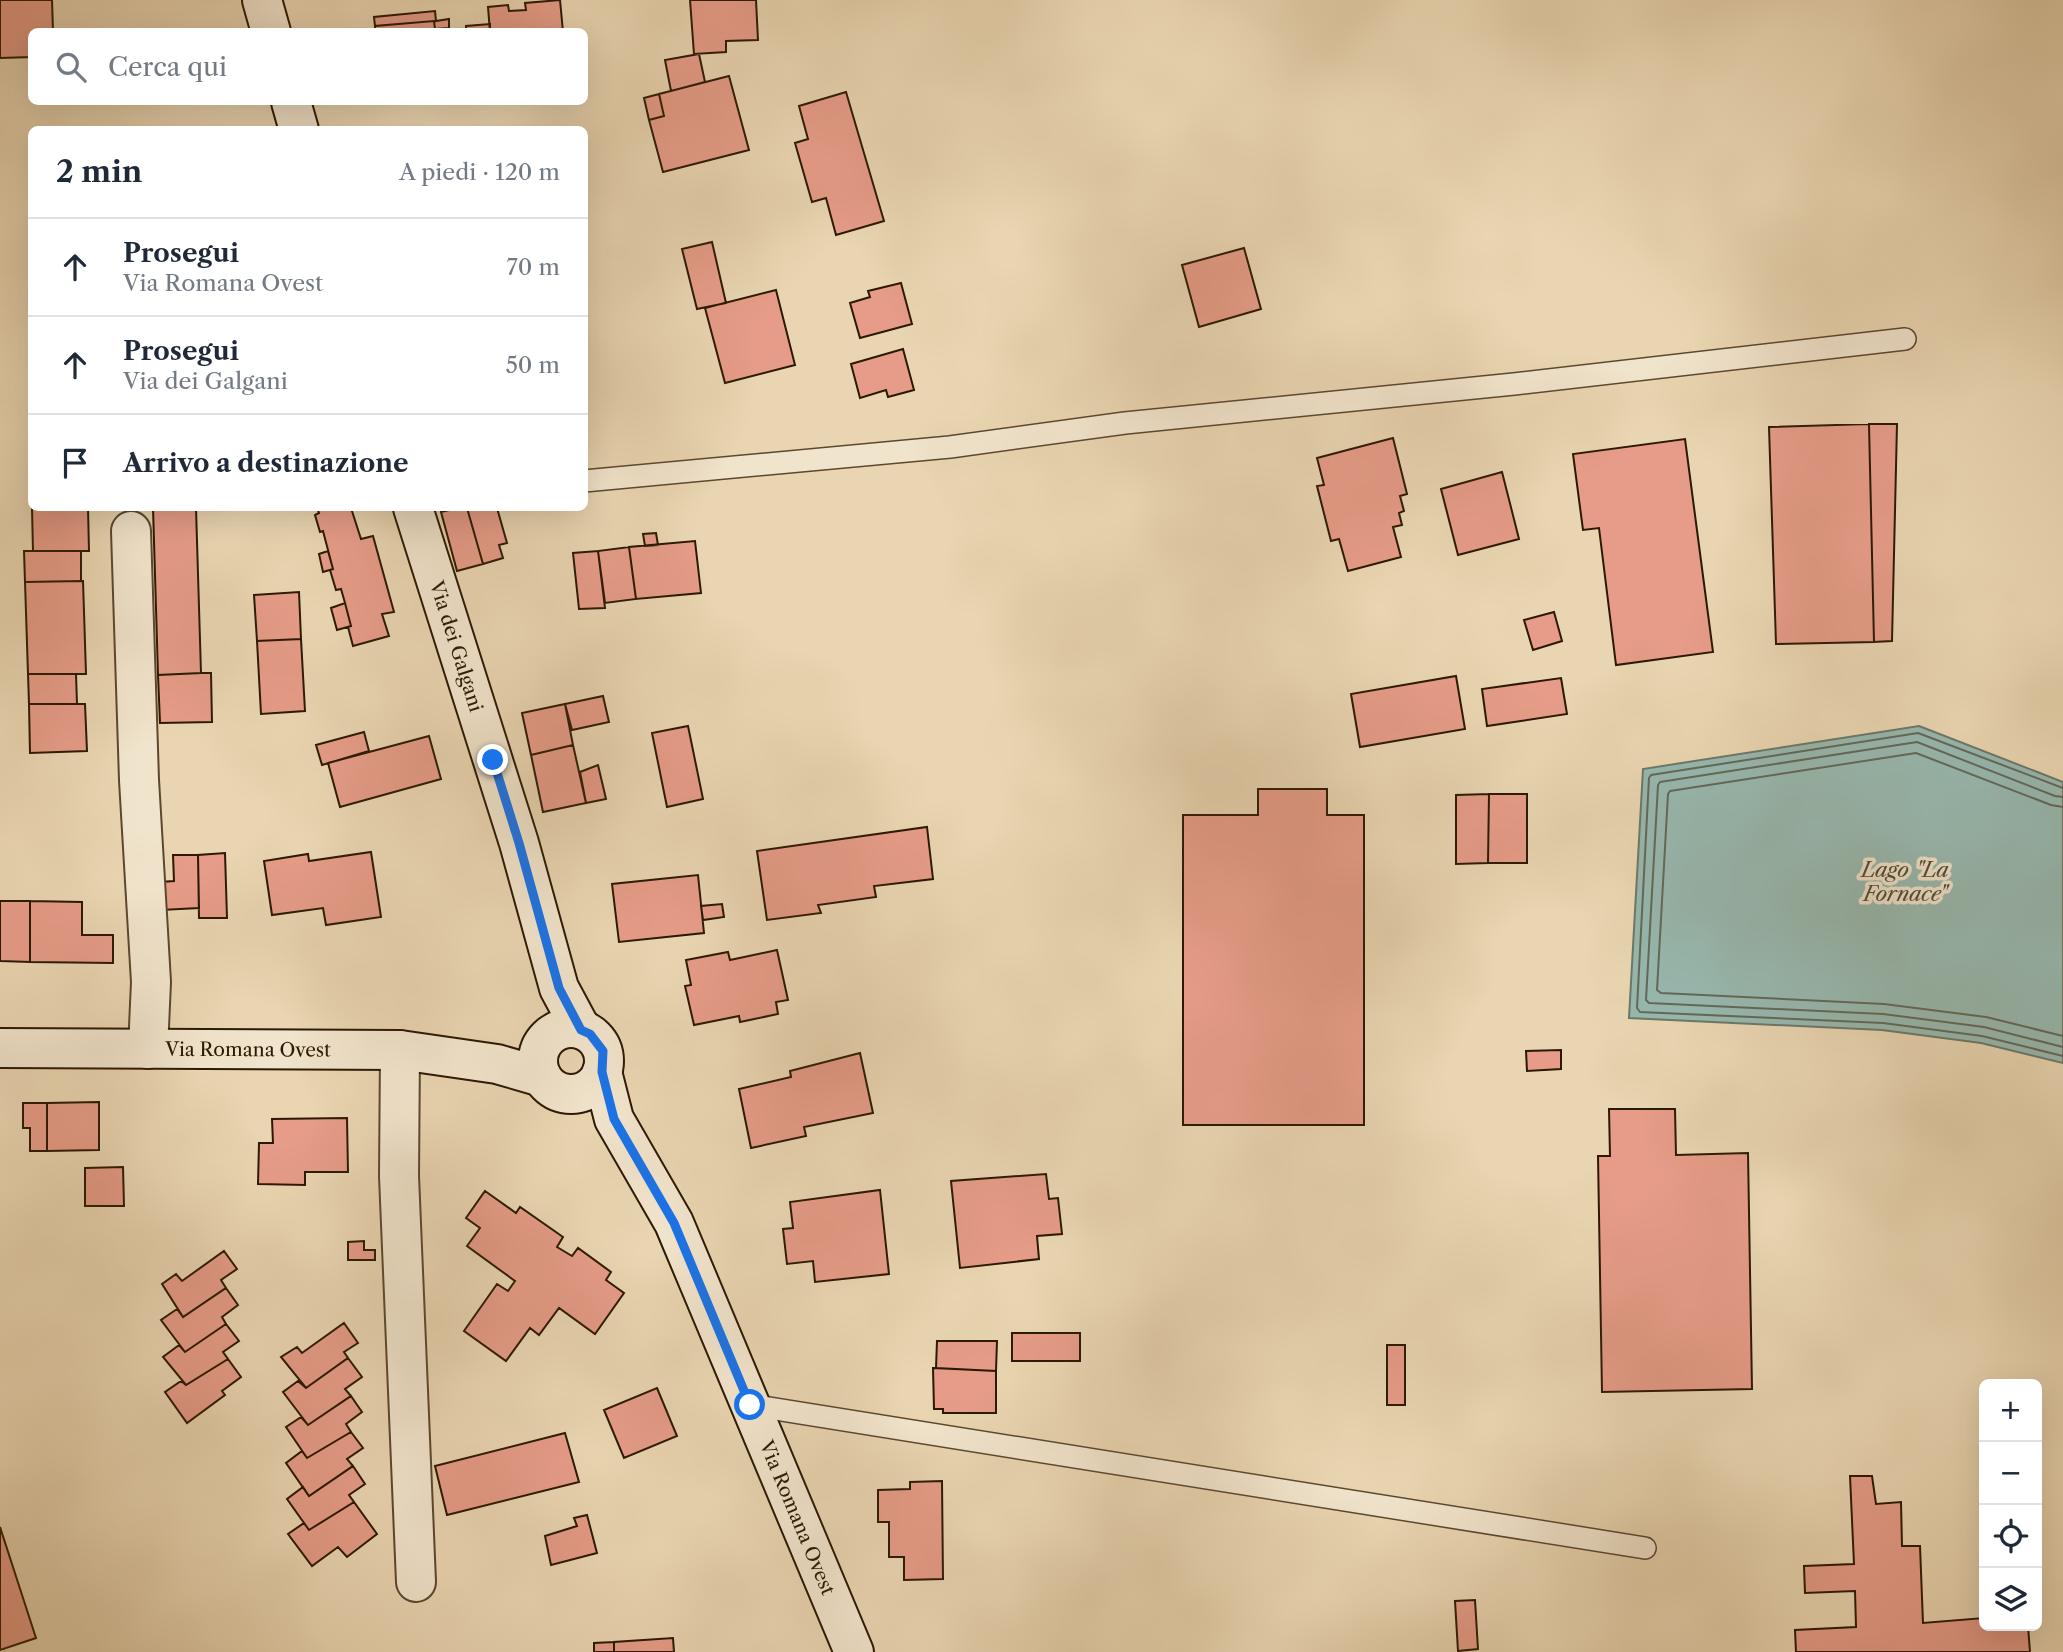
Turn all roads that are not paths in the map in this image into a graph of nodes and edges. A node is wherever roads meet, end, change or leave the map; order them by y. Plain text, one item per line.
1 (262, 0) edge
2 (270, 28) edge
3 (292, 105) edge
4 (298, 126) edge
5 (1905, 339) dead end
6 (588, 481) edge
7 (414, 511) edge
8 (131, 531) dead end
9 (556, 1045) junction
10 (0, 1048) edge
11 (148, 1049) junction
12 (400, 1050) junction
13 (591, 1082) junction
14 (750, 1405) junction
15 (1645, 1548) dead end
16 (416, 1582) dead end
17 (854, 1652) edge

1 - 2 street
3 - 4 street
5 - 6 lane
7 - 9 street, Via dei Galgani
8 - 11 street
9 - 12 street, Via Romana Ovest
9 - 13 street, Via Romana Ovest
9 - 13 street
10 - 11 street, Via Romana Ovest
11 - 12 street, Via Romana Ovest
12 - 16 street
13 - 14 street, Via Romana Ovest
14 - 15 lane
14 - 17 street, Via Romana Ovest

